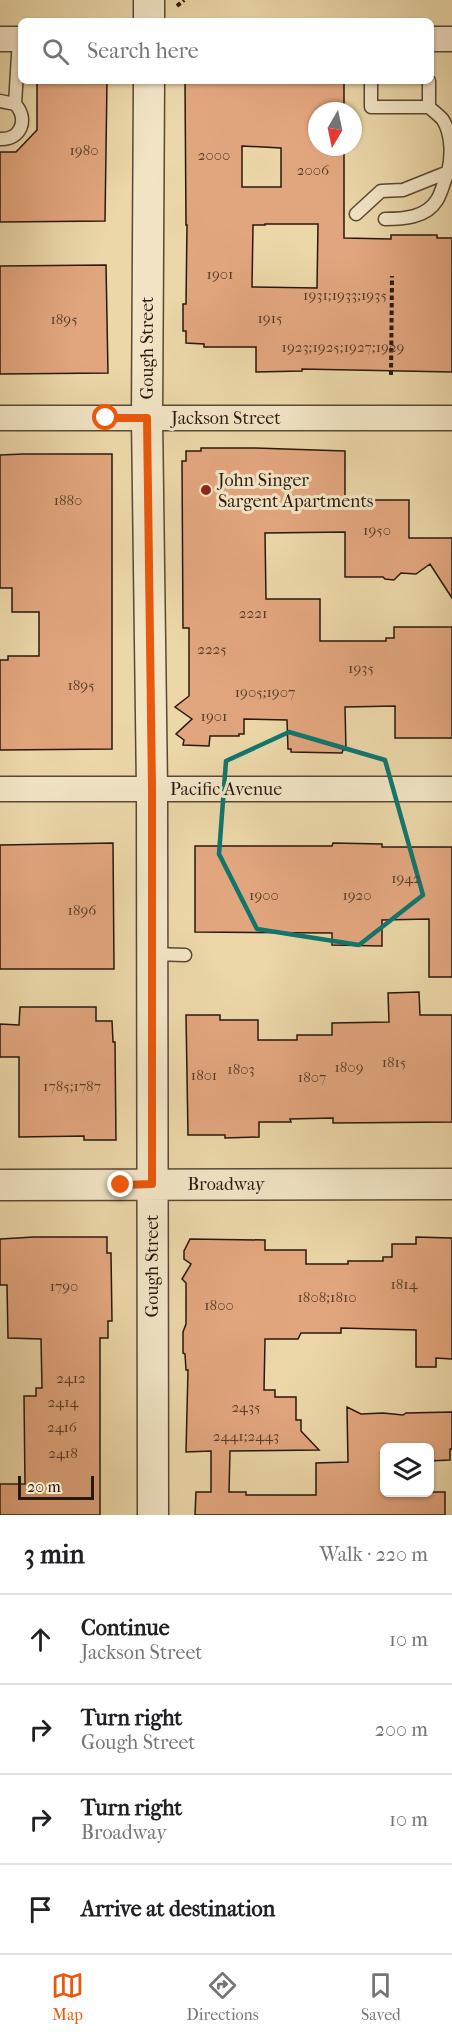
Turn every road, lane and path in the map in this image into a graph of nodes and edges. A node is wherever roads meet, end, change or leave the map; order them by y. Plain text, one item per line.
1 (184, 0) edge
2 (163, 3) edge
3 (151, 18) edge
4 (13, 39) edge
5 (434, 39) edge
6 (452, 39) edge
7 (149, 84) edge
8 (371, 84) edge
9 (429, 84) edge
10 (0, 101) edge
11 (15, 104) junction
12 (429, 107) junction
13 (0, 139) edge
14 (448, 172) junction
15 (356, 214) dead end
16 (385, 219) dead end
17 (392, 276) dead end
18 (391, 375) dead end
19 (0, 418) edge
20 (147, 418) junction
21 (452, 418) edge
22 (0, 789) edge
23 (152, 789) junction
24 (452, 789) edge
25 (152, 954) junction
26 (185, 955) dead end
27 (152, 1184) junction
28 (452, 1184) edge
29 (0, 1185) edge
30 (153, 1515) edge

1 - 2 path
2 - 3 street
4 - 11 lane
5 - 6 street
7 - 20 street, Gough Street
8 - 12 lane
9 - 12 lane
10 - 11 lane
11 - 13 lane
12 - 14 lane
14 - 15 lane
14 - 16 lane
17 - 18 path
19 - 20 street, Jackson Street
20 - 21 street, Jackson Street
20 - 23 street, Gough Street
22 - 23 street, Pacific Avenue
23 - 24 street, Pacific Avenue
23 - 25 street, Gough Street
25 - 26 lane
25 - 27 street, Gough Street
27 - 28 street, Broadway
27 - 29 street, Broadway
27 - 30 street, Gough Street

